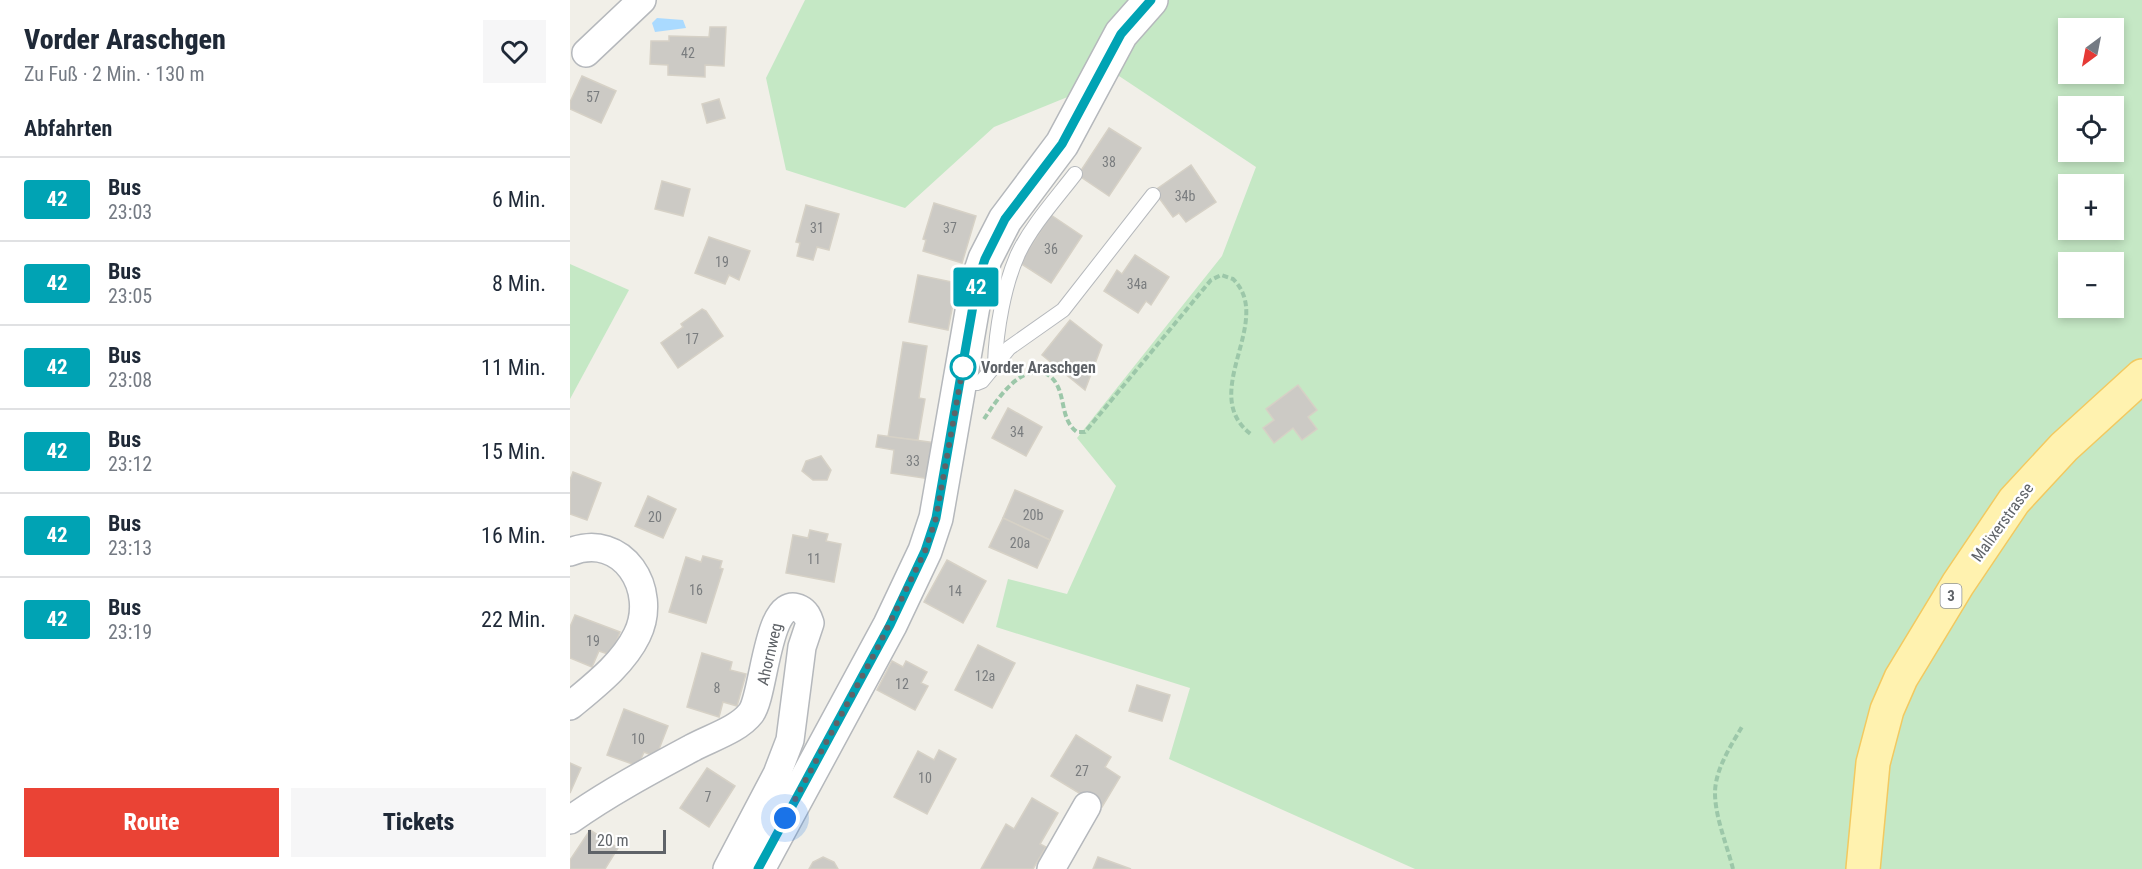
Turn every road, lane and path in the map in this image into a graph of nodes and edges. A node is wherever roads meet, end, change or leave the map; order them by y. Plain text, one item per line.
1 (642, 0) edge
2 (1151, 0) edge
3 (586, 53) dead end
4 (1075, 174) dead end
5 (1153, 195) dead end
6 (995, 363) junction
7 (2142, 376) edge
8 (960, 382) junction
9 (981, 423) dead end
10 (1252, 435) dead end
11 (570, 552) edge
12 (570, 706) edge
13 (1743, 724) dead end
14 (1088, 806) dead end
15 (570, 820) edge
16 (727, 869) edge
17 (758, 869) edge
18 (1050, 869) edge
19 (1733, 869) edge
20 (1863, 869) edge

1 - 3 street
2 - 8 street
4 - 6 lane
5 - 6 lane
6 - 8 lane
7 - 20 main road, Malixerstrasse / 3
8 - 17 street
9 - 10 path
11 - 12 street
13 - 19 path
14 - 18 street
15 - 16 street, Ahornweg

